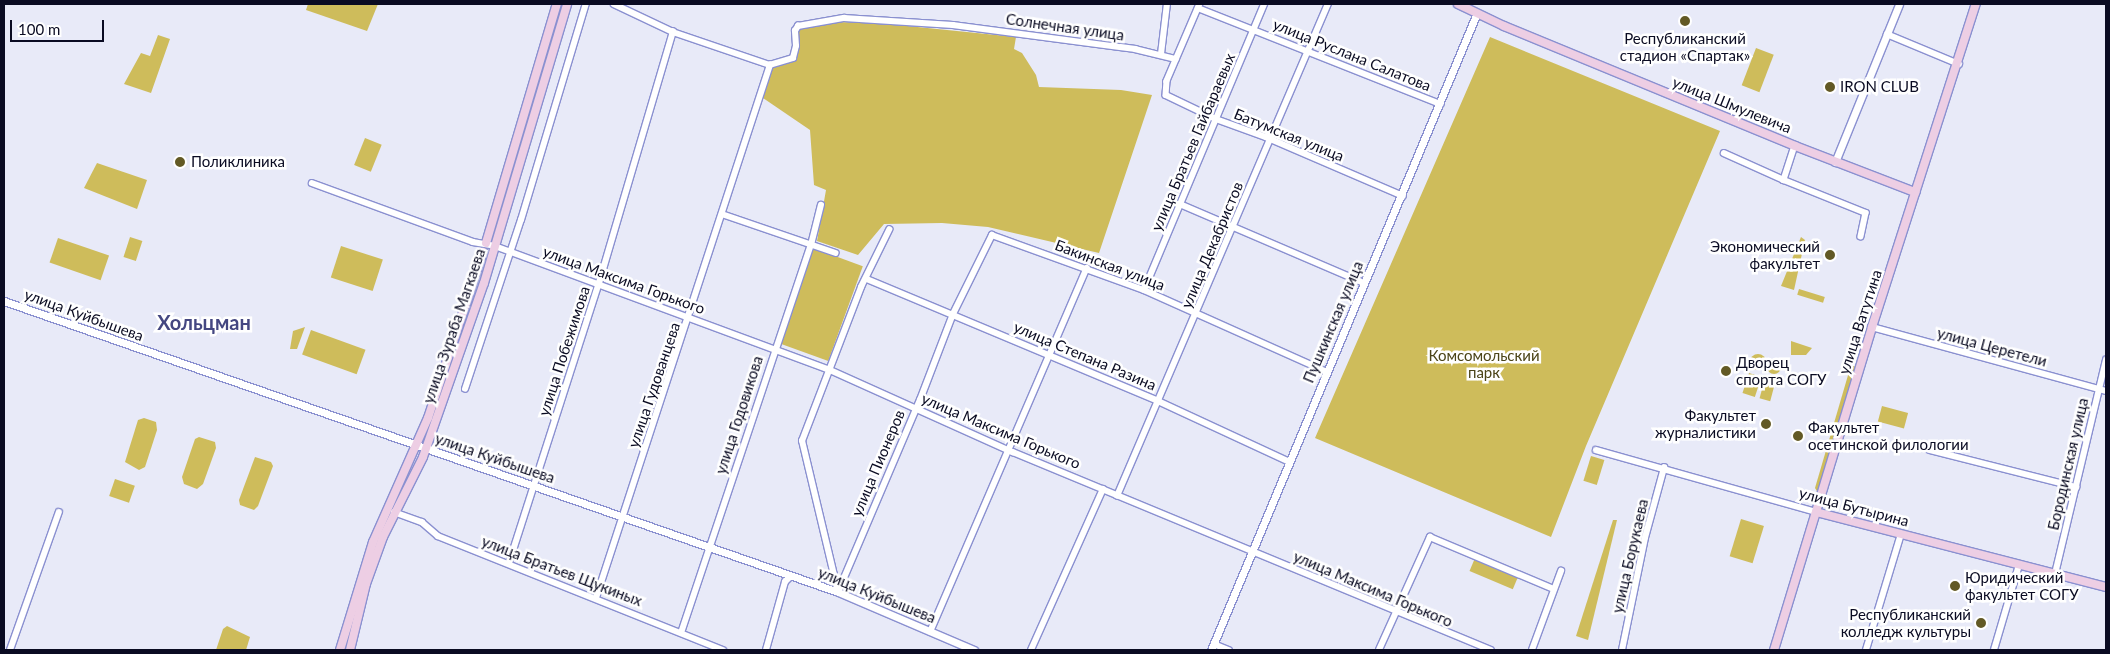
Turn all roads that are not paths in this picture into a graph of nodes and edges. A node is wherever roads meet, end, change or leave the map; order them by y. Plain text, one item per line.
1 (557, 4) edge
2 (567, 4) edge
3 (586, 4) edge
4 (614, 4) edge
5 (1166, 4) edge
6 (1264, 4) edge
7 (1328, 4) edge
8 (1458, 4) edge
9 (1480, 4) edge
10 (1900, 4) edge
11 (1976, 4) edge
12 (1199, 6) edge
13 (1477, 13) junction
14 (1254, 30) junction
15 (674, 32) junction
16 (1887, 34) junction
17 (1307, 50) junction
18 (1161, 54) junction
19 (1176, 59) junction
20 (1959, 64) junction
21 (770, 65) junction
22 (1441, 104) junction
23 (1216, 119) junction
24 (1271, 139) junction
25 (1795, 146) junction
26 (1724, 153) dead end
27 (1835, 162) junction
28 (1784, 180) junction
29 (312, 184) dead end
30 (1916, 192) junction
31 (1403, 196) junction
32 (1180, 204) junction
33 (821, 205) dead end
34 (722, 214) junction
35 (1234, 225) junction
36 (889, 230) dead end
37 (992, 234) joint
38 (1861, 236) dead end
39 (486, 244) junction
40 (811, 244) junction
41 (495, 246) junction
42 (483, 252) joint
43 (510, 252) junction
44 (836, 253) dead end
45 (1087, 268) junction
46 (867, 279) junction
47 (1364, 283) junction
48 (599, 284) junction
49 (1144, 290) junction
50 (4, 301) edge
51 (953, 314) junction
52 (1196, 314) junction
53 (689, 318) junction
54 (1872, 328) junction
55 (775, 348) junction
56 (1049, 355) junction
57 (2106, 360) edge
58 (828, 369) junction
59 (1326, 372) junction
60 (465, 389) dead end
61 (2099, 389) junction
62 (2106, 391) edge
63 (1158, 401) junction
64 (915, 408) junction
65 (417, 445) junction
66 (426, 448) junction
67 (1008, 449) junction
68 (1596, 450) dead end
69 (1930, 450) dead end
70 (1290, 462) junction
71 (1664, 468) junction
72 (534, 486) junction
73 (2076, 487) junction
74 (1103, 488) junction
75 (1117, 496) junction
76 (59, 512) dead end
77 (394, 512) junction
78 (1816, 512) junction
79 (623, 516) junction
80 (1901, 534) junction
81 (709, 547) junction
82 (1252, 551) junction
83 (509, 563) junction
84 (2018, 565) junction
85 (1561, 571) dead end
86 (2055, 574) junction
87 (791, 576) junction
88 (2106, 587) edge
89 (1554, 589) junction
90 (838, 592) junction
91 (596, 598) junction
92 (1395, 613) junction
93 (930, 632) junction
94 (681, 633) junction
95 (1213, 647) edge
96 (10, 650) edge
97 (340, 650) edge
98 (350, 650) edge
99 (723, 650) edge
100 (766, 650) edge
101 (974, 650) edge
102 (1031, 650) edge
103 (1230, 650) edge
104 (1379, 650) edge
105 (1491, 650) edge
106 (1532, 650) edge
107 (1622, 650) edge
108 (1774, 650) edge
109 (1866, 650) edge
110 (1994, 650) edge

1 - 39 main road, улица Зураба Магкаева
2 - 41 main road, улица Зураба Магкаева
3 - 43 street
4 - 15 street
5 - 18 street
6 - 14 street, улица Братьев Гайбараевых
7 - 17 street, улица Декабристов
8 - 13 main road, улица Шмулевича
9 - 13 main road, Пушкинская улица
10 - 16 street
11 - 20 main road, улица Ватутина
12 - 14 street, улица Руслана Салатова
12 - 19 street
13 - 22 street, Пушкинская улица
13 - 25 main road, улица Шмулевича
14 - 17 street, улица Руслана Салатова
14 - 23 street, улица Братьев Гайбараевых
15 - 21 street
15 - 48 street, улица Побежимова
16 - 20 street
16 - 27 street
17 - 22 street, улица Руслана Салатова
17 - 24 street, улица Декабристов
18 - 19 street, Солнечная улица
18 - 21 street, Солнечная улица
19 - 23 street, Батумская улица
20 - 30 main road, улица Ватутина
21 - 34 street, улица Гудованцева
22 - 31 street, Пушкинская улица
23 - 24 street, Батумская улица
23 - 32 street, улица Братьев Гайбараевых
24 - 31 street, Батумская улица
24 - 35 street, улица Декабристов
25 - 27 main road, улица Шмулевича
25 - 28 street
26 - 28 street
27 - 30 main road, улица Шмулевича
28 - 38 street
29 - 39 street, улица Максима Горького
30 - 54 main road, улица Ватутина
31 - 47 street, Пушкинская улица
32 - 35 street
32 - 49 street, улица Братьев Гайбараевых
33 - 40 street, улица Годовикова
34 - 40 street
34 - 53 street, улица Гудованцева
35 - 47 street
35 - 52 street, улица Декабристов
36 - 46 street
37 - 45 street, Бакинская улица
37 - 51 street, улица Пионеров
39 - 41 street, улица Максима Горького
39 - 42 street, улица Зураба Магкаева
40 - 44 street
40 - 55 street, улица Годовикова
41 - 43 street, улица Максима Горького
41 - 66 main road, улица Зураба Магкаева
42 - 65 main road, улица Зураба Магкаева
43 - 48 street, улица Максима Горького
43 - 60 street
45 - 49 street, Бакинская улица
45 - 56 street
46 - 51 street, улица Степана Разина
46 - 58 street
47 - 59 street, Пушкинская улица
48 - 53 street, улица Максима Горького
48 - 72 street, улица Побежимова
49 - 52 street, Бакинская улица
50 - 65 street, улица Куйбышева
51 - 56 street, улица Степана Разина
51 - 64 street, улица Пионеров
52 - 59 street, Бакинская улица
52 - 63 street, улица Декабристов
53 - 55 street, улица Максима Горького
53 - 79 street, улица Гудованцева
54 - 61 street, улица Церетели
54 - 78 main road, улица Ватутина
55 - 58 street, улица Максима Горького
55 - 81 street, улица Годовикова
56 - 63 street, улица Степана Разина
56 - 67 street
57 - 61 street, Бородинская улица
58 - 64 street, улица Максима Горького
58 - 90 street
59 - 70 street, Пушкинская улица
61 - 62 street, улица Церетели
61 - 73 street, Бородинская улица
63 - 70 street, улица Степана Разина
63 - 75 street, улица Декабристов
64 - 67 street, улица Максима Горького
64 - 90 street, улица Пионеров
65 - 66 street, улица Куйбышева
65 - 97 main road, улица Зураба Магкаева
66 - 72 street, улица Куйбышева
66 - 77 main road, улица Зураба Магкаева
67 - 74 street, улица Максима Горького
67 - 93 street
68 - 71 street, улица Бутырина
69 - 73 street
70 - 82 street, Пушкинская улица
71 - 78 street, улица Бутырина
71 - 107 street, улица Борукаева
72 - 79 street, улица Куйбышева
72 - 83 street, улица Побежимова
73 - 86 street, Бородинская улица
74 - 75 street, улица Максима Горького
74 - 102 street
75 - 82 street, улица Максима Горького
76 - 96 street
77 - 83 street, улица Братьев Щукиных
77 - 98 main road, улица Зураба Магкаева
78 - 80 main road, улица Бутырина
78 - 108 main road, улица Ватутина
79 - 81 street, улица Куйбышева
79 - 91 street, улица Гудованцева
80 - 84 main road, улица Бутырина
80 - 109 street
81 - 87 street, улица Куйбышева
81 - 94 street, улица Годовикова
82 - 92 street, улица Максима Горького
82 - 95 street, Пушкинская улица
83 - 91 street, улица Братьев Щукиных
84 - 86 main road, улица Бутырина
84 - 110 street
85 - 89 street
86 - 88 main road, улица Бутырина
87 - 90 street, улица Куйбышева
87 - 100 street
89 - 92 street
89 - 106 street
90 - 93 street, улица Куйбышева
91 - 94 street, улица Братьев Щукиных
92 - 104 street
92 - 105 street, улица Максима Горького
93 - 101 street, улица Куйбышева
94 - 99 street, улица Братьев Щукиных
95 - 103 street

